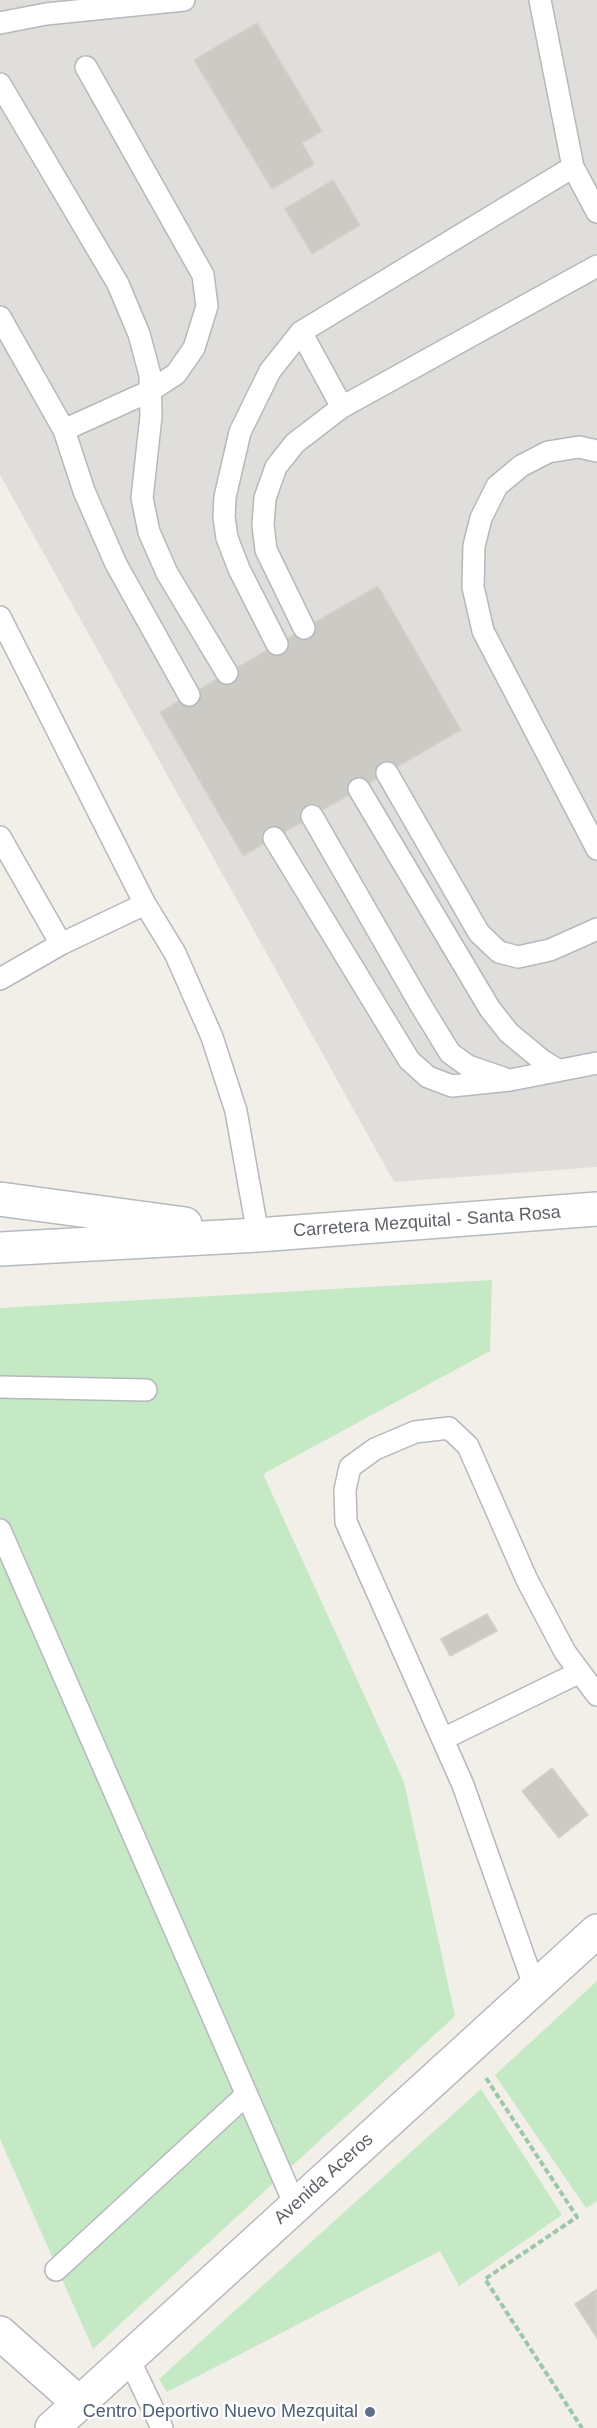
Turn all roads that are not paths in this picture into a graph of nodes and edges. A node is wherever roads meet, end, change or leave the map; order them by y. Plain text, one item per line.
1 (184, 0) edge
2 (540, 0) edge
3 (0, 22) edge
4 (86, 67) dead end
5 (0, 84) edge
6 (573, 166) junction
7 (597, 212) edge
8 (597, 266) edge
9 (0, 317) edge
10 (301, 332) junction
11 (150, 391) junction
12 (342, 407) junction
13 (64, 429) junction
14 (597, 451) edge
15 (0, 617) edge
16 (304, 628) dead end
17 (277, 644) dead end
18 (227, 673) dead end
19 (189, 695) dead end
20 (387, 773) dead end
21 (359, 789) dead end
22 (312, 816) dead end
23 (274, 838) dead end
24 (597, 849) edge
25 (3, 850) edge
26 (145, 904) junction
27 (597, 929) edge
28 (62, 944) junction
29 (0, 979) edge
30 (597, 1063) edge
31 (558, 1070) junction
32 (510, 1080) junction
33 (0, 1198) edge
34 (597, 1209) edge
35 (258, 1234) junction
36 (0, 1249) edge
37 (0, 1387) edge
38 (146, 1390) dead end
39 (0, 1530) edge
40 (580, 1672) junction
41 (597, 1695) edge
42 (443, 1740) junction
43 (597, 1931) edge
44 (535, 1988) junction
45 (246, 2095) junction
46 (295, 2205) junction
47 (56, 2270) dead end
48 (0, 2333) edge
49 (129, 2359) junction
50 (79, 2403) junction
51 (52, 2428) edge
52 (162, 2428) edge

1 - 3 lane
2 - 6 lane
4 - 11 lane
5 - 11 lane
6 - 7 lane
6 - 10 lane
8 - 12 lane
9 - 13 lane
10 - 12 lane
10 - 17 lane
11 - 13 lane
11 - 18 lane
12 - 16 lane
13 - 19 lane
14 - 24 lane
15 - 26 lane
20 - 27 lane
21 - 31 lane
22 - 32 lane
23 - 32 lane
25 - 28 lane
26 - 28 lane
26 - 35 lane
28 - 29 lane
30 - 31 lane
31 - 32 lane
33 - 35 street, Carretera Mezquital - Santa Rosa
34 - 35 street, Carretera Mezquital - Santa Rosa
35 - 36 street, Carretera Mezquital - Santa Rosa
37 - 38 lane
39 - 45 lane
40 - 41 lane
40 - 42 lane
40 - 42 lane
42 - 44 lane
43 - 44 street, Avenida Aceros
44 - 46 street, Avenida Aceros
45 - 46 lane
45 - 47 lane
46 - 49 street, Avenida Aceros
48 - 50 street
49 - 50 street, Avenida Aceros
49 - 52 lane
50 - 51 street, Avenida Aceros

